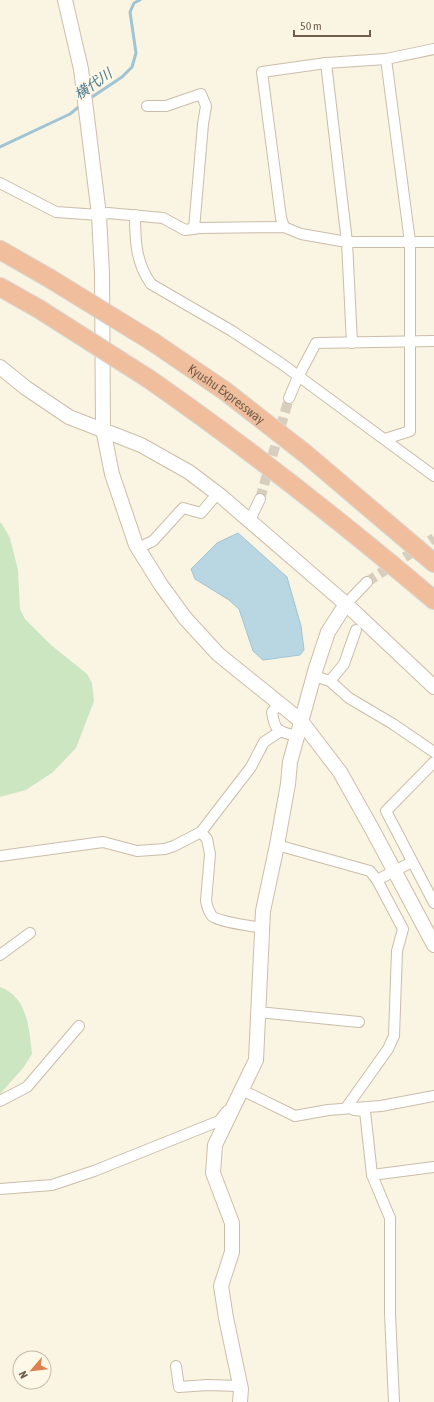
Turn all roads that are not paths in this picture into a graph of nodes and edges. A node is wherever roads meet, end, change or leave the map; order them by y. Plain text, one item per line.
1 (65, 0) edge
2 (434, 49) edge
3 (386, 59) junction
4 (326, 63) junction
5 (147, 106) dead end
6 (0, 183) edge
7 (99, 215) junction
8 (136, 215) junction
9 (284, 226) junction
10 (194, 229) junction
11 (347, 242) junction
12 (410, 242) junction
13 (434, 242) edge
14 (0, 250) edge
15 (0, 287) edge
16 (434, 341) edge
17 (411, 342) junction
18 (352, 343) junction
19 (0, 367) edge
20 (298, 376) junction
21 (289, 398) tunnel mouth
22 (103, 429) junction
23 (385, 439) junction
24 (434, 476) edge
25 (217, 494) junction
26 (260, 499) tunnel mouth
27 (249, 522) junction
28 (138, 548) junction
29 (434, 563) edge
30 (367, 582) tunnel mouth
31 (434, 600) edge
32 (346, 604) junction
33 (356, 630) dead end
34 (314, 676) junction
35 (330, 681) junction
36 (434, 687) edge
37 (279, 704) junction
38 (301, 721) junction
39 (281, 731) junction
40 (297, 736) junction
41 (434, 752) edge
42 (434, 762) edge
43 (201, 832) junction
44 (277, 845) junction
45 (0, 856) edge
46 (412, 862) junction
47 (394, 871) junction
48 (377, 880) junction
49 (434, 903) edge
50 (262, 928) junction
51 (30, 933) dead end
52 (434, 946) edge
53 (0, 955) edge
54 (258, 1012) junction
55 (359, 1022) dead end
56 (79, 1026) dead end
57 (242, 1090) junction
58 (434, 1096) edge
59 (0, 1101) edge
60 (346, 1108) junction
61 (434, 1167) edge
62 (372, 1175) junction
63 (0, 1189) edge
64 (176, 1366) dead end
65 (240, 1386) junction
66 (240, 1402) edge
67 (394, 1402) edge

1 - 7 street
2 - 3 street
3 - 4 street
3 - 12 street
4 - 9 street
4 - 11 street
5 - 10 street
6 - 7 street
7 - 8 street
7 - 22 street
8 - 10 street
8 - 20 street
9 - 10 street
9 - 11 street
11 - 12 street
11 - 18 street
12 - 13 street
12 - 17 street
14 - 29 highway, Kyushu Expressway, bridge
15 - 31 highway, bridge
16 - 17 street
17 - 18 street
17 - 23 street
18 - 20 street
19 - 22 street
20 - 21 street
20 - 23 street
22 - 25 street
22 - 28 street
23 - 24 street
25 - 27 street
25 - 28 street
26 - 27 street
27 - 32 street
28 - 37 street
30 - 32 street
32 - 34 street
32 - 36 street
33 - 35 street
34 - 35 street
34 - 38 street
35 - 41 street
37 - 38 street
37 - 39 street
38 - 40 street
38 - 47 street
39 - 40 street
39 - 43 street
40 - 44 street
42 - 46 street
43 - 45 street
43 - 50 street
44 - 48 street
44 - 50 street
46 - 47 street
46 - 49 street
47 - 48 street
47 - 52 street
48 - 60 street
50 - 54 street
51 - 53 street
54 - 55 street
54 - 57 street
56 - 59 street
57 - 60 street
57 - 63 street
57 - 65 street
58 - 60 street
60 - 62 street
61 - 62 street
62 - 67 street
64 - 65 street
65 - 66 street

